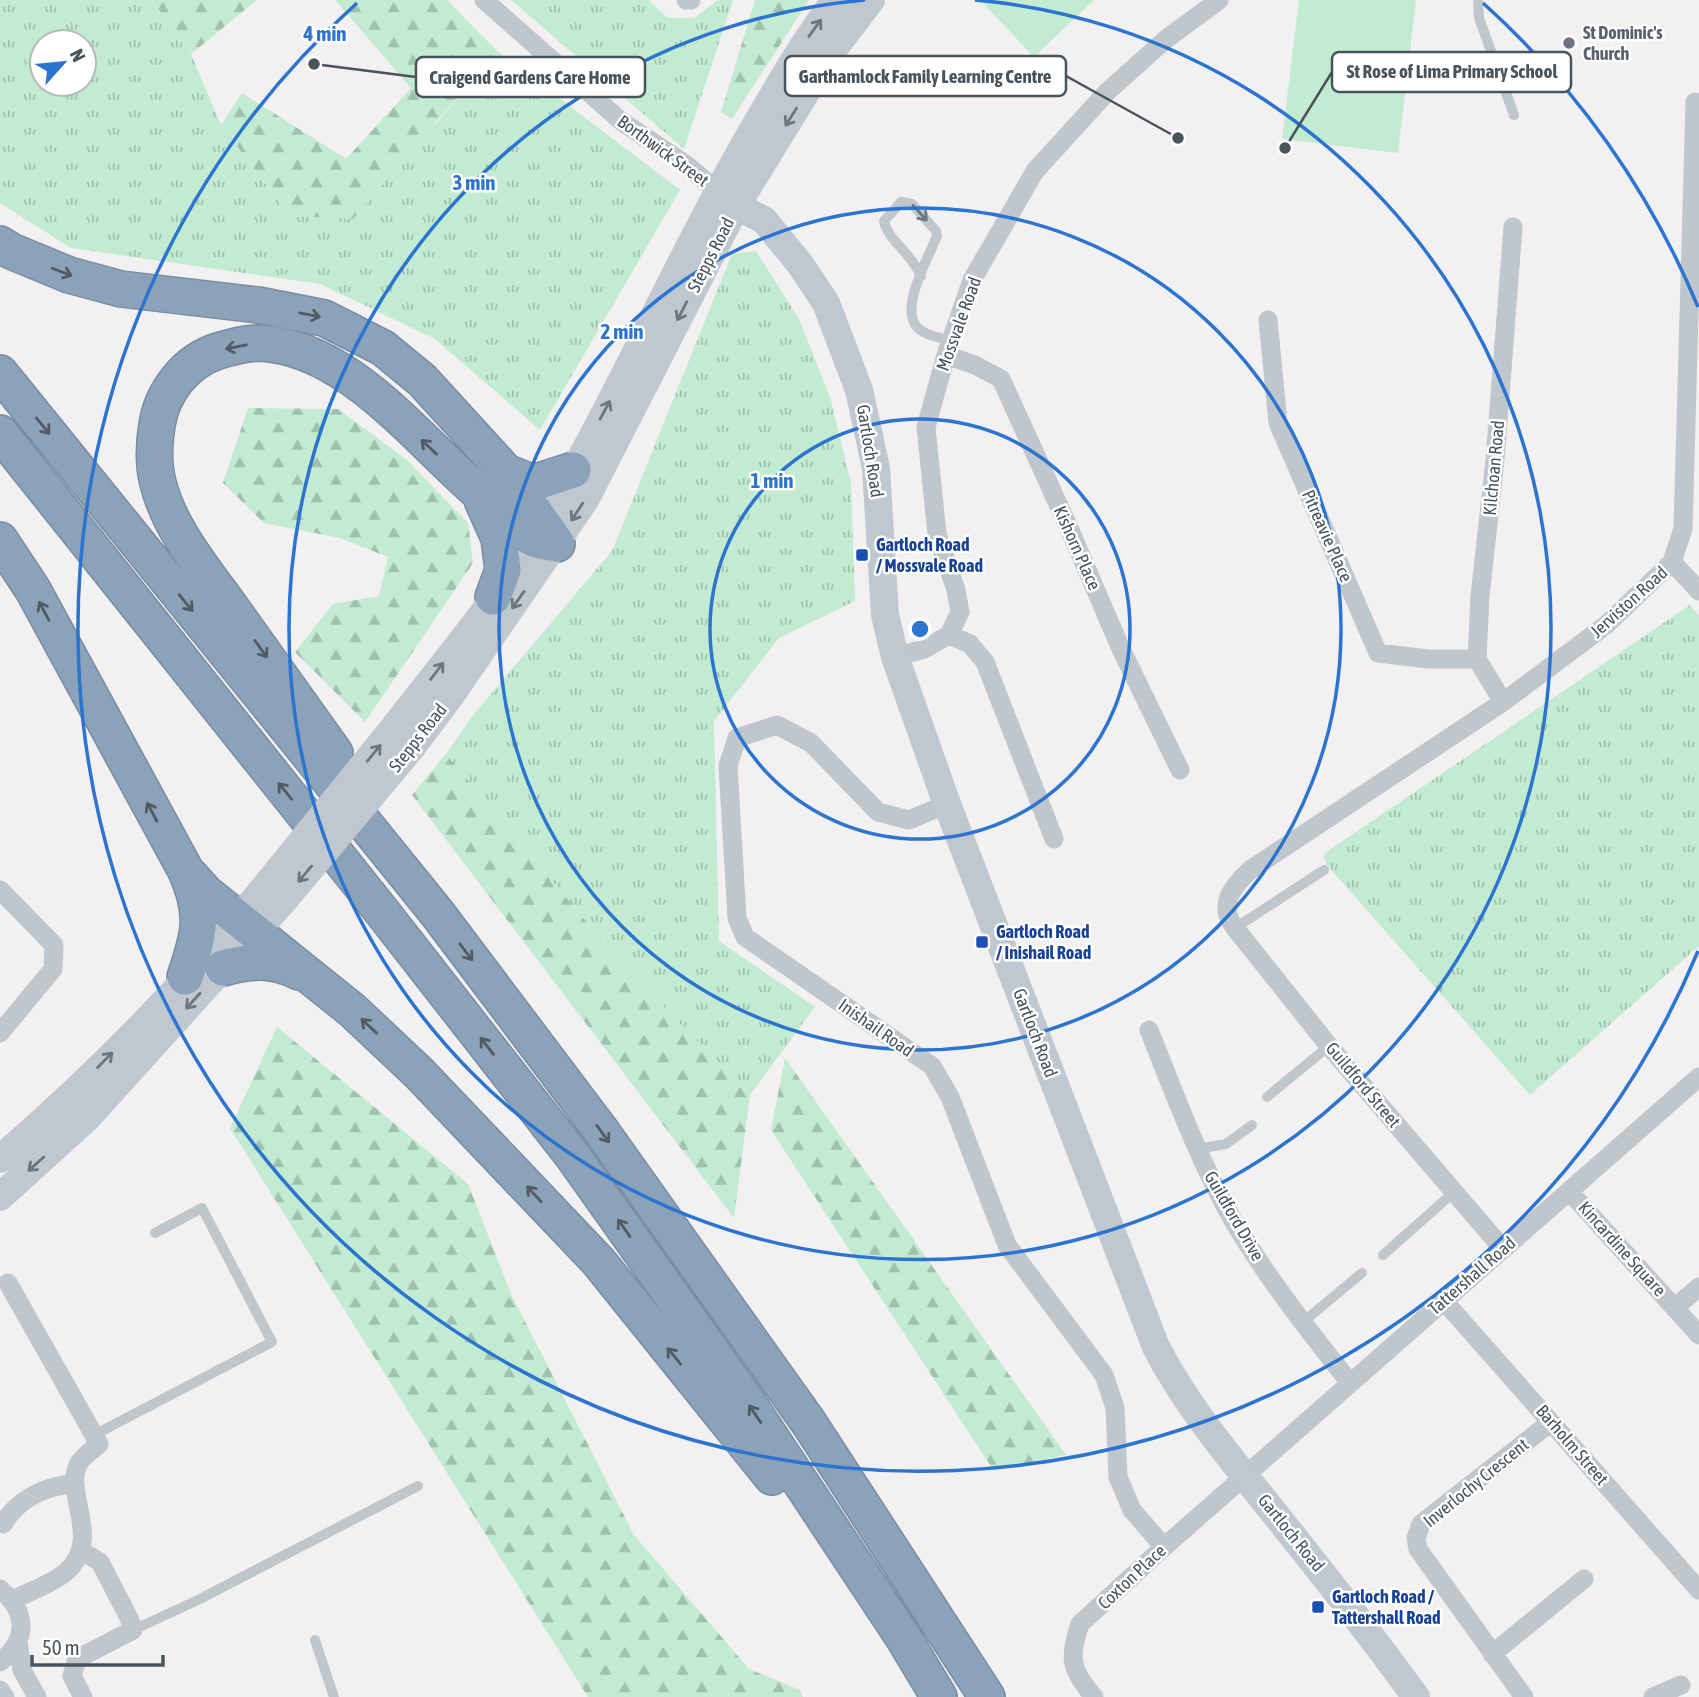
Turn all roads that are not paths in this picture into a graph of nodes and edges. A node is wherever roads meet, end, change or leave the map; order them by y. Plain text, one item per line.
1 (484, 0) edge
2 (836, 0) edge
3 (871, 0) edge
4 (1219, 0) edge
5 (1478, 0) edge
6 (1695, 102) dead end
7 (1514, 115) dead end
8 (727, 199) junction
9 (1513, 227) dead end
10 (0, 244) edge
11 (921, 276) junction
12 (1268, 320) dead end
13 (948, 348) junction
14 (0, 373) edge
15 (0, 433) edge
16 (573, 470) junction
17 (506, 472) junction
18 (479, 494) junction
19 (545, 536) junction
20 (0, 540) edge
21 (1672, 562) junction
22 (1699, 591) edge
23 (494, 597) junction
24 (949, 635) junction
25 (895, 657) junction
26 (1477, 659) junction
27 (1503, 702) junction
28 (404, 736) junction
29 (1180, 770) dead end
30 (947, 804) junction
31 (1054, 839) dead end
32 (1324, 870) dead end
33 (186, 871) junction
34 (0, 890) edge
35 (437, 913) junction
36 (1231, 923) junction
37 (247, 926) junction
38 (223, 968) junction
39 (185, 977) junction
40 (314, 980) junction
41 (1149, 1030) dead end
42 (0, 1033) edge
43 (1329, 1045) junction
44 (1699, 1077) edge
45 (1267, 1097) dead end
46 (1252, 1125) dead end
47 (1197, 1149) junction
48 (0, 1160) edge
49 (1569, 1191) junction
50 (1454, 1192) junction
51 (0, 1197) edge
52 (155, 1233) dead end
53 (1503, 1249) junction
54 (1382, 1255) dead end
55 (1362, 1273) dead end
56 (8, 1283) dead end
57 (1699, 1287) edge
58 (1444, 1301) junction
59 (1674, 1308) junction
60 (1303, 1322) junction
61 (1699, 1335) edge
62 (1350, 1383) junction
63 (1551, 1422) junction
64 (94, 1435) junction
65 (1245, 1476) junction
66 (75, 1484) junction
67 (418, 1486) dead end
68 (3, 1524) dead end
69 (1164, 1547) junction
70 (82, 1551) junction
71 (1584, 1579) dead end
72 (1699, 1590) edge
73 (6, 1595) edge
74 (132, 1630) junction
75 (903, 1637) junction
76 (315, 1640) dead end
77 (18, 1641) junction
78 (1492, 1654) junction
79 (0, 1662) edge
80 (1681, 1685) dead end
81 (0, 1690) edge
82 (5, 1697) edge
83 (37, 1697) edge
84 (83, 1697) edge
85 (334, 1697) edge
86 (939, 1697) edge
87 (987, 1697) edge
88 (1094, 1697) edge
89 (1416, 1697) edge
90 (1524, 1697) edge
91 (1653, 1697) edge

1 - 8 street, Borthwick Street
8 -> 2 main road
3 -> 8 main road
4 - 13 street, Mossvale Road
5 - 7 lane
6 - 21 street, Jerviston Road
16 -> 8 main road, Stepps Road
8 -> 19 main road, Stepps Road
8 - 25 main road, Gartloch Road
9 - 26 street, Kilchoan Road
10 -> 17 highway
11 -> 11 lane
11 - 13 lane
12 - 26 street, Pitreavie Place
13 - 24 street, Mossvale Road
13 - 29 street, Kishorn Place
14 -> 35 highway
75 -> 15 highway
16 - 17 highway
16 - 19 main road, Stepps Road
17 - 19 highway
18 - 19 highway
18 - 23 highway
18 -> 35 highway
19 - 23 main road, Stepps Road
19 -> 28 main road, Stepps Road
33 -> 20 highway
21 - 22 street
21 - 27 street, Jerviston Road
28 -> 23 main road, Stepps Road
24 - 25 street
24 - 31 street
25 - 30 main road, Gartloch Road
26 - 27 street
27 - 36 street, Jerviston Road
28 - 37 main road, Stepps Road, bridge
30 - 65 main road, Gartloch Road
30 - 69 street, Inishail Road
32 - 36 lane
33 - 37 highway
33 - 39 highway
34 - 42 street
35 -> 87 highway
36 - 43 street, Guildford Street
37 - 38 main road, Stepps Road
37 - 39 main road, Stepps Road
37 - 40 highway
38 - 40 highway
38 -> 51 main road, Stepps Road
48 -> 39 main road, Stepps Road
75 -> 40 highway
41 - 47 street, Guildford Drive
43 - 45 lane
43 - 50 street, Guildford Street
44 - 49 street, Tattershall Road
46 - 47 lane
47 - 60 street, Guildford Drive
49 - 53 street, Tattershall Road
49 - 59 street, Kincardine Square
50 - 53 street, Guildford Street
50 - 54 lane
52 - 64 lane
53 - 58 street, Tattershall Road
55 - 60 lane
56 - 64 street
57 - 59 street, Kincardine Square
58 - 62 street, Tattershall Road
58 - 63 street, Barholm Street
59 - 61 street, Kincardine Square
60 - 62 street, Guildford Drive
62 - 65 street, Tattershall Road
63 - 72 street, Barholm Street
63 - 78 street, Inverlochy Crescent
64 - 66 street
65 - 69 street, Coxton Place
65 - 89 main road, Gartloch Road
66 - 68 street
66 - 70 street
67 - 74 lane
69 - 88 street, Coxton Place
70 - 73 street
70 - 74 street
71 - 78 street
73 - 77 street
74 - 84 street
75 - 86 highway
76 - 85 lane
77 - 79 street
77 - 83 street
78 - 90 street, Inverlochy Crescent
80 - 91 street
81 - 82 street

